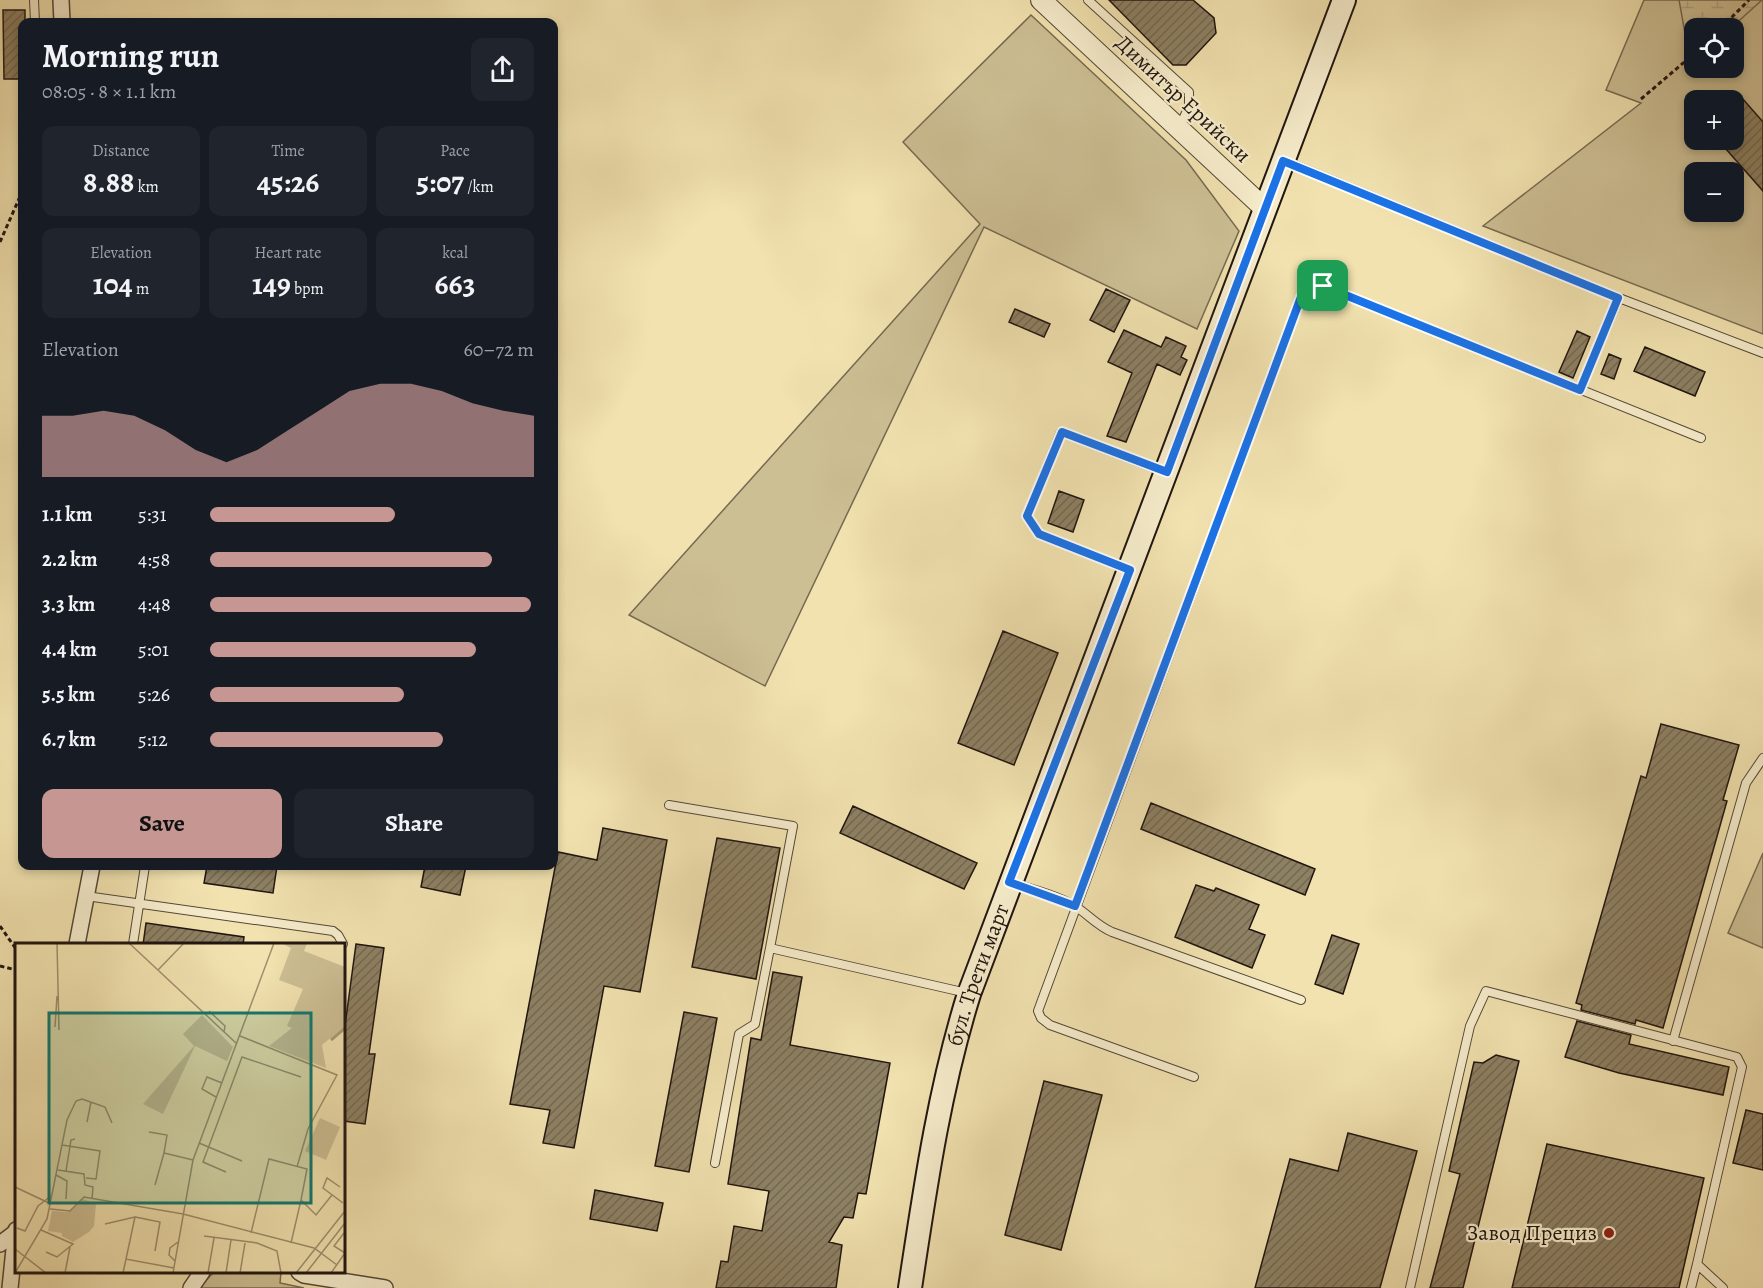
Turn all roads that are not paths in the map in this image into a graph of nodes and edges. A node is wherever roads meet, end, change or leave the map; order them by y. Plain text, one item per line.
1 (34, 0) edge
2 (61, 0) edge
3 (1041, 0) edge
4 (1088, 0) edge
5 (1344, 0) edge
6 (35, 18) edge
7 (62, 18) edge
8 (1178, 128) junction
9 (1283, 161) junction
10 (1265, 209) junction
11 (1618, 298) junction
12 (1763, 353) edge
13 (1580, 390) junction
14 (1701, 438) dead end
15 (1167, 472) junction
16 (1130, 570) junction
17 (1763, 758) edge
18 (669, 805) dead end
19 (91, 870) edge
20 (144, 870) edge
21 (1009, 882) junction
22 (86, 896) junction
23 (140, 905) junction
24 (1075, 906) junction
25 (76, 943) edge
26 (133, 943) edge
27 (342, 943) edge
28 (770, 948) junction
29 (969, 994) junction
30 (1301, 1000) dead end
31 (1673, 1041) junction
32 (1194, 1077) dead end
33 (715, 1163) dead end
34 (15, 1232) edge
35 (15, 1240) edge
36 (0, 1244) edge
37 (1697, 1264) junction
38 (201, 1273) edge
39 (301, 1273) edge
40 (10, 1288) edge
41 (191, 1288) edge
42 (385, 1288) edge
43 (910, 1288) edge
44 (1410, 1288) edge
45 (1691, 1288) edge
46 (1723, 1288) edge

1 - 6 lane
2 - 7 street
3 - 8 street, Димитър Ерийски
4 - 8 lane
5 - 9 main road, бул. Трети март
8 - 10 street, Димитър Ерийски
9 - 10 main road, бул. Трети март
9 - 11 lane
10 - 15 main road, бул. Трети март
11 - 12 lane
11 - 13 lane
13 - 14 lane
13 - 24 lane
15 - 16 main road, бул. Трети март
15 - 16 lane
16 - 21 main road, бул. Трети март
17 - 31 lane
18 - 28 lane
19 - 22 street
20 - 23 lane
21 - 24 lane
21 - 29 main road, бул. Трети март
22 - 23 lane
22 - 25 street
23 - 26 lane
23 - 27 lane
24 - 30 lane
24 - 32 lane
28 - 29 lane
28 - 33 lane
29 - 43 main road, бул. Трети март
31 - 37 lane
31 - 44 lane
34 - 36 street
35 - 40 street
37 - 45 lane
37 - 46 lane
38 - 41 street
39 - 42 street

